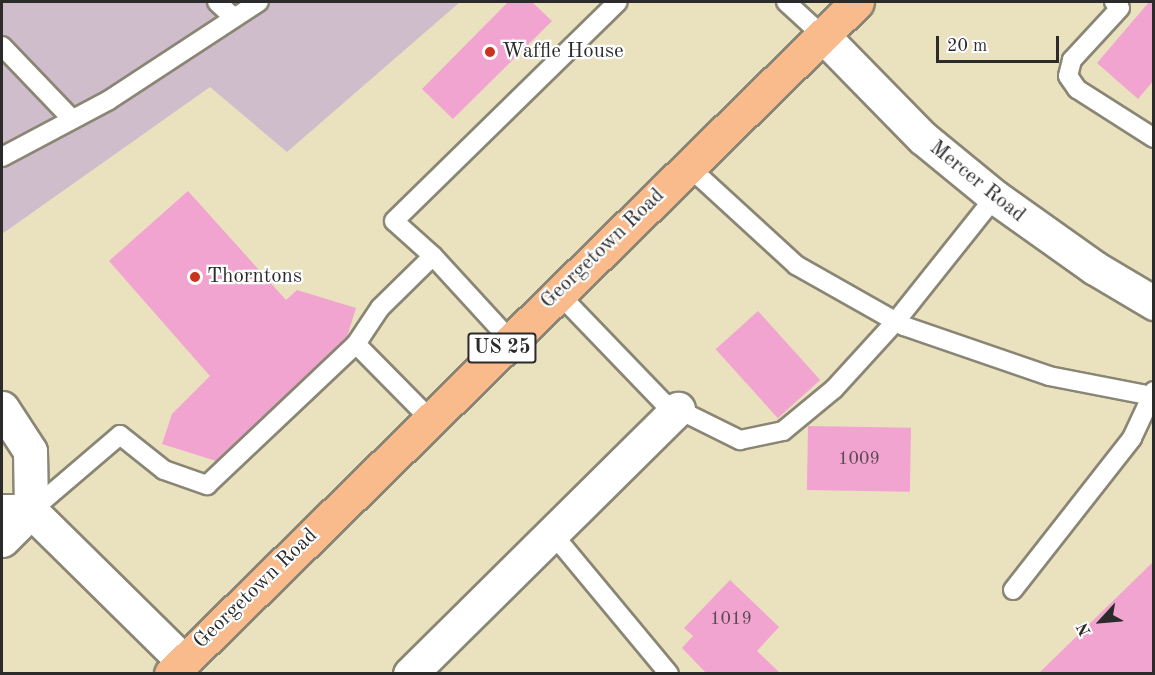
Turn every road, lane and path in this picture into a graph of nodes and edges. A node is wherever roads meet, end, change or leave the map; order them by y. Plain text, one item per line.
1 (218, 2) edge
2 (260, 2) edge
3 (618, 2) edge
4 (786, 2) edge
5 (857, 2) edge
6 (1120, 4) edge
7 (234, 18) junction
8 (822, 35) junction
9 (2, 46) edge
10 (71, 118) junction
11 (1154, 138) edge
12 (2, 157) edge
13 (688, 166) junction
14 (995, 197) junction
15 (433, 256) junction
16 (558, 293) junction
17 (1152, 300) edge
18 (896, 321) junction
19 (510, 340) junction
20 (356, 344) junction
21 (1153, 393) edge
22 (2, 408) edge
23 (678, 409) junction
24 (430, 419) junction
25 (16, 511) edge
26 (552, 533) junction
27 (2, 540) edge
28 (1013, 590) dead end
29 (183, 669) edge
30 (410, 674) edge
31 (669, 674) edge

1 - 7 lane
2 - 7 lane
3 - 15 lane
4 - 8 lane
5 - 8 main road, Georgetown Road / US 25
6 - 11 lane
7 - 10 lane
8 - 13 main road, Georgetown Road / US 25
8 - 14 street, Mercer Road
9 - 10 lane
10 - 12 lane
13 - 16 main road, Georgetown Road / US 25
13 - 18 lane
14 - 17 street, Mercer Road
14 - 18 lane
15 - 19 lane
15 - 20 lane
16 - 19 main road, Georgetown Road / US 25
16 - 23 lane
18 - 21 lane
18 - 23 lane
19 - 24 main road, Georgetown Road / US 25
20 - 24 lane
20 - 25 lane
21 - 28 lane
22 - 25 street
23 - 26 street
24 - 29 main road, Georgetown Road / US 25
25 - 27 street
25 - 29 street
26 - 30 street
26 - 31 lane

